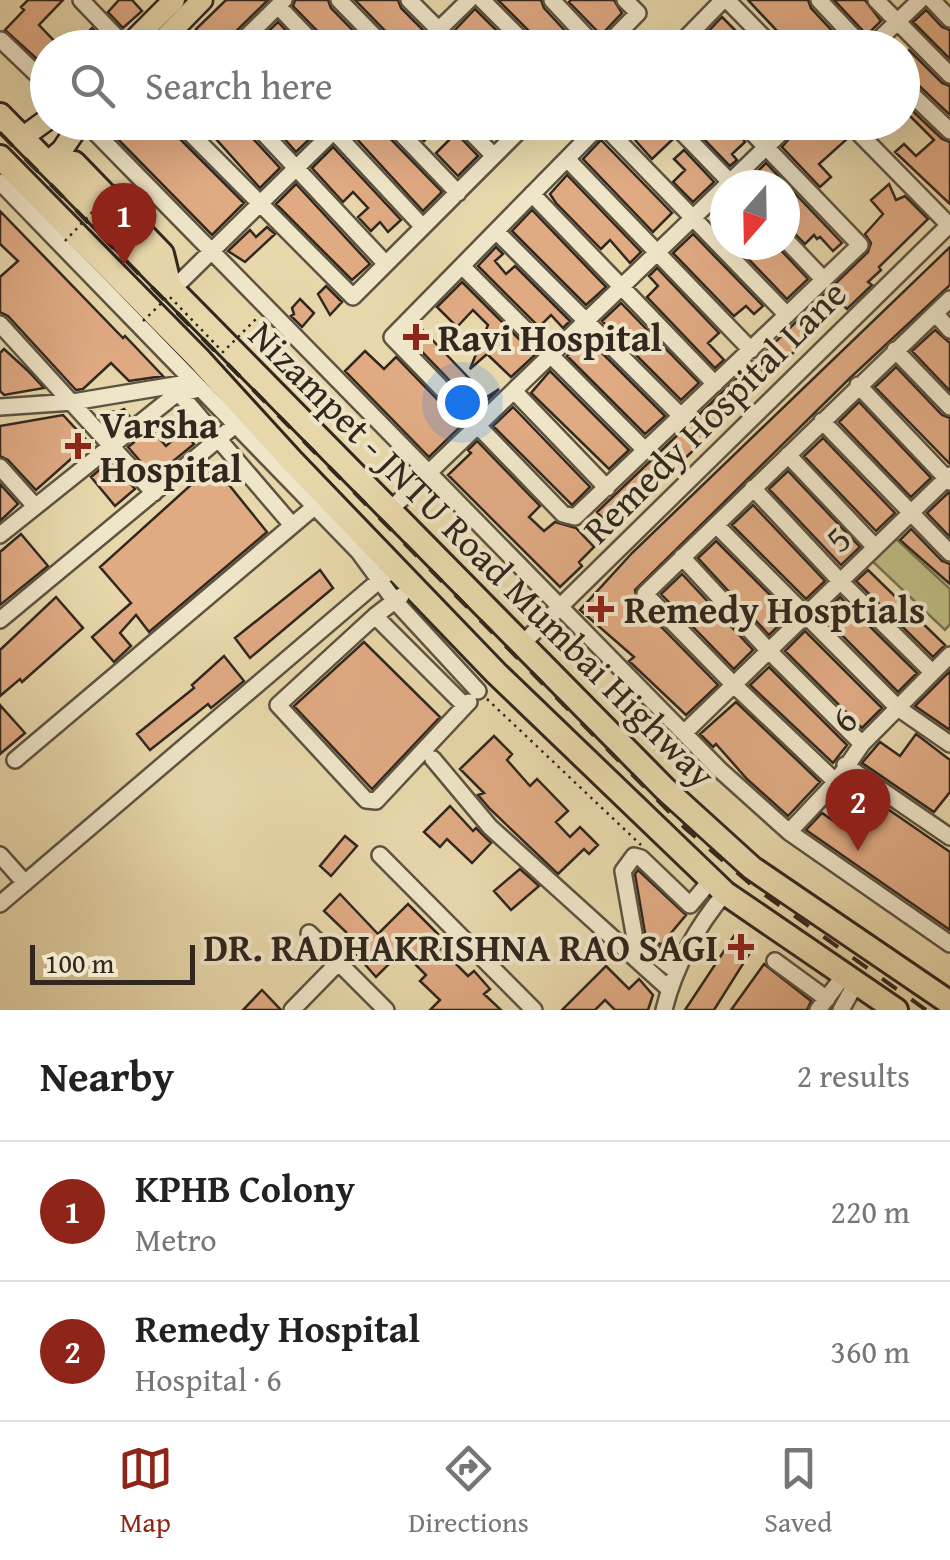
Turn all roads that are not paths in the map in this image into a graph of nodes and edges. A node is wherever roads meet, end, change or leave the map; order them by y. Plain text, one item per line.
1 (81, 0) edge
2 (174, 0) edge
3 (202, 0) edge
4 (339, 0) edge
5 (410, 0) edge
6 (469, 0) edge
7 (482, 0) edge
8 (552, 0) edge
9 (624, 0) edge
10 (725, 0) edge
11 (819, 0) edge
12 (876, 0) edge
13 (920, 0) edge
14 (932, 0) edge
15 (281, 3) edge
16 (950, 19) edge
17 (897, 22) junction
18 (110, 30) edge
19 (143, 30) edge
20 (172, 30) edge
21 (256, 30) edge
22 (303, 30) edge
23 (368, 30) edge
24 (439, 30) joint
25 (512, 30) edge
26 (583, 30) edge
27 (620, 30) edge
28 (694, 30) edge
29 (756, 30) edge
30 (849, 30) edge
31 (888, 30) edge
32 (905, 30) edge
33 (1, 40) edge
34 (920, 45) edge
35 (30, 68) edge
36 (950, 75) edge
37 (920, 101) edge
38 (0, 116) edge
39 (950, 130) edge
40 (30, 132) edge
41 (22, 138) junction
42 (72, 140) edge
43 (100, 140) edge
44 (197, 140) edge
45 (271, 140) edge
46 (321, 140) edge
47 (347, 140) edge
48 (407, 140) edge
49 (478, 140) edge
50 (510, 140) edge
51 (585, 140) edge
52 (618, 140) edge
53 (688, 140) edge
54 (759, 140) edge
55 (774, 140) edge
56 (866, 140) edge
57 (766, 148) junction
58 (494, 156) junction
59 (0, 157) edge
60 (61, 159) junction
61 (567, 159) junction
62 (298, 166) junction
63 (715, 170) edge
64 (744, 170) edge
65 (0, 182) edge
66 (458, 193) junction
67 (532, 194) junction
68 (710, 202) edge
69 (260, 204) junction
70 (693, 218) junction
71 (950, 225) edge
72 (423, 227) junction
73 (496, 231) junction
74 (657, 252) junction
75 (210, 253) junction
76 (800, 255) edge
77 (386, 264) junction
78 (462, 266) junction
79 (824, 280) junction
80 (178, 284) junction
81 (622, 287) junction
82 (950, 298) edge
83 (934, 313) junction
84 (787, 315) junction
85 (586, 321) junction
86 (0, 324) edge
87 (950, 330) edge
88 (751, 350) junction
89 (895, 350) junction
90 (551, 355) junction
91 (716, 384) junction
92 (858, 385) junction
93 (195, 386) junction
94 (177, 391) junction
95 (514, 391) junction
96 (73, 402) junction
97 (0, 407) edge
98 (950, 407) edge
99 (682, 416) junction
100 (822, 421) junction
101 (479, 424) junction
102 (234, 426) junction
103 (220, 438) junction
104 (112, 445) junction
105 (646, 451) junction
106 (788, 455) junction
107 (0, 467) edge
108 (428, 473) junction
109 (949, 479) edge
110 (607, 488) junction
111 (753, 488) junction
112 (154, 493) junction
113 (34, 505) junction
114 (313, 508) junction
115 (390, 510) junction
116 (910, 514) junction
117 (716, 525) junction
118 (292, 526) junction
119 (0, 534) edge
120 (874, 546) junction
121 (950, 553) edge
122 (682, 557) junction
123 (387, 574) junction
124 (840, 581) junction
125 (403, 594) junction
126 (561, 607) junction
127 (375, 616) junction
128 (805, 616) junction
129 (0, 620) edge
130 (522, 644) junction
131 (768, 652) junction
132 (950, 655) edge
133 (932, 672) junction
134 (496, 673) junction
135 (734, 685) junction
136 (478, 692) junction
137 (465, 706) junction
138 (898, 708) junction
139 (684, 733) junction
140 (862, 744) junction
141 (950, 744) edge
142 (433, 759) dead end
143 (15, 760) dead end
144 (845, 765) junction
145 (644, 768) junction
146 (836, 782) junction
147 (616, 787) junction
148 (666, 789) junction
149 (648, 818) junction
150 (789, 832) junction
151 (950, 837) edge
152 (0, 855) edge
153 (380, 855) dead end
154 (25, 883) junction
155 (718, 886) junction
156 (0, 904) edge
157 (309, 933) dead end
158 (950, 944) edge
159 (775, 961) dead end
160 (337, 964) junction
161 (676, 971) junction
162 (850, 978) junction
163 (669, 989) junction
164 (947, 997) edge
165 (823, 1004) edge
166 (292, 1010) edge
167 (386, 1010) edge
168 (534, 1010) edge
169 (664, 1010) edge
170 (841, 1010) edge
171 (896, 1010) edge

1 - 18 street
2 - 19 main road
3 - 20 main road
4 - 23 street
5 - 24 street
6 - 24 street
7 - 25 street
8 - 26 street
9 - 27 street
10 - 28 street
10 - 29 street
11 - 30 street
12 - 17 street
13 - 17 street
14 - 16 street
15 - 21 street
15 - 22 street
17 - 31 street
17 - 32 street
33 - 35 street
34 - 36 street
37 - 39 street
38 - 41 highway, Nizampet - JNTU Road Mumbai Highway
40 - 41 main road
41 - 60 highway, Nizampet - JNTU Road Mumbai Highway
42 - 60 main road
43 - 75 street
44 - 69 street
45 - 62 street
46 - 62 street
47 - 72 street
48 - 66 street
49 - 58 street
50 - 58 street
51 - 61 street
52 - 70 street
53 - 63 street
54 - 57 street
55 - 57 street
56 - 71 street
57 - 64 street
57 - 79 street
58 - 66 street
59 - 123 highway, Nizampet - JNTU Road Mumbai Highway
60 - 80 highway, Nizampet - JNTU Road Mumbai Highway
60 - 80 highway
61 - 67 street
61 - 74 street
62 - 69 street
62 - 77 street
65 - 93 street
66 - 72 street
67 - 73 street
67 - 81 street
68 - 70 street
69 - 75 street
69 - 77 street
70 - 74 street
70 - 84 street
71 - 126 street, Remedy Hospital Lane
72 - 77 street
73 - 78 street
73 - 85 street
74 - 81 street
74 - 88 street
75 - 80 street
75 - 108 street
76 - 79 street
78 - 90 street
78 - 101 street
79 - 84 street
80 - 115 highway, Nizampet - JNTU Road Mumbai Highway
81 - 85 street
81 - 91 street
82 - 83 street
83 - 87 street
83 - 89 street
84 - 88 street
85 - 90 street
85 - 99 street
86 - 96 street
88 - 91 street
89 - 92 street
89 - 98 street
90 - 95 street
90 - 105 street
91 - 99 street
92 - 100 street
92 - 109 street
93 - 94 street
93 - 102 street
94 - 96 street
94 - 103 street
94 - 104 street
95 - 101 street
95 - 110 street
96 - 97 street
96 - 104 street
99 - 105 street
100 - 106 street
100 - 116 street
101 - 108 street
101 - 110 street
102 - 103 street
102 - 114 street
103 - 112 street
103 - 118 street
104 - 112 street
104 - 113 street
105 - 110 street
106 - 111 street
106 - 120 street
107 - 113 street
108 - 115 street
108 - 126 street
109 - 116 street, 5
111 - 117 street
111 - 124 street
112 - 129 street
113 - 119 street
114 - 118 street
114 - 123 street
115 - 130 highway, Nizampet - JNTU Road Mumbai Highway
116 - 120 street, 5
116 - 121 street
117 - 122 street
117 - 128 street
118 - 143 street
120 - 124 street, 5
122 - 131 street
122 - 135 street
123 - 125 highway, Nizampet - JNTU Road Mumbai Highway
123 - 154 street
124 - 128 street, 5
124 - 133 street
125 - 127 street
125 - 134 highway, Nizampet - JNTU Road Mumbai Highway
125 - 136 street
126 - 130 street, Remedy Hospital Lane
126 - 139 street
127 - 137 street
127 - 137 street
128 - 131 street, 5
128 - 138 street
130 - 145 highway, Nizampet - JNTU Road Mumbai Highway
131 - 135 street, 5
131 - 140 street
132 - 133 street, 6
133 - 138 street, 6
134 - 136 street
134 - 147 highway, Nizampet - JNTU Road Mumbai Highway
135 - 139 street, 5
135 - 146 street
136 - 137 street
138 - 140 street, 6
138 - 141 street
139 - 150 street
140 - 144 street, 6
142 - 163 street
144 - 146 street, 6
144 - 151 street
145 - 147 highway
145 - 148 highway, Nizampet - JNTU Road Mumbai Highway
146 - 150 street, 6
147 - 149 highway, Nizampet - JNTU Road Mumbai Highway
148 - 149 highway
148 - 164 highway, Nizampet - JNTU Road Mumbai Highway
149 - 155 highway, Nizampet - JNTU Road Mumbai Highway
150 - 158 street
152 - 154 street
153 - 168 street
154 - 156 street
155 - 161 street
155 - 161 street
155 - 162 highway, Nizampet - JNTU Road Mumbai Highway
157 - 160 street
159 - 165 street
160 - 166 street
160 - 167 street
161 - 163 street
162 - 165 street
162 - 170 street
162 - 171 highway, Nizampet - JNTU Road Mumbai Highway
163 - 169 street

